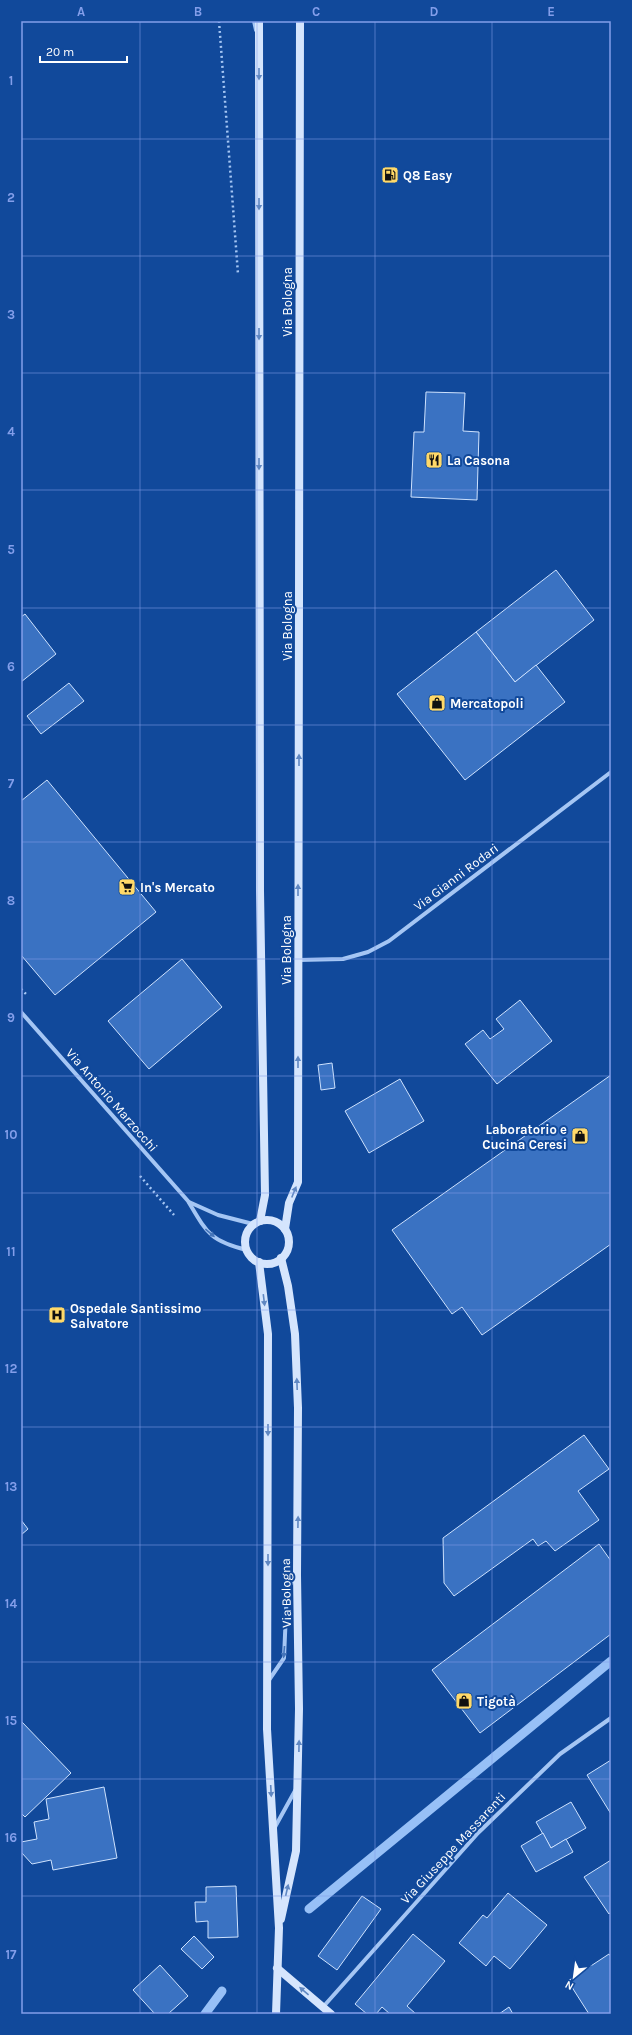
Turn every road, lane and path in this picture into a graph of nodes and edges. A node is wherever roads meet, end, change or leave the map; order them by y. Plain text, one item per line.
1 (219, 21) edge
2 (254, 21) edge
3 (259, 21) edge
4 (300, 21) edge
5 (259, 50) junction
6 (238, 279) dead end
7 (611, 772) edge
8 (298, 960) junction
9 (21, 1012) edge
10 (188, 1202) junction
11 (257, 1223) junction
12 (284, 1229) junction
13 (247, 1250) junction
14 (281, 1258) junction
15 (259, 1262) junction
16 (297, 1574) junction
17 (268, 1682) junction
18 (611, 1718) edge
19 (298, 1785) junction
20 (273, 1830) junction
21 (278, 1928) junction
22 (277, 1968) junction
23 (323, 2007) junction
24 (276, 2014) edge
25 (331, 2014) edge

1 - 6 path
2 - 5 street
3 - 5 main road, Via Bologna
8 -> 4 main road, Via Bologna
5 -> 11 main road, Via Bologna
7 - 8 street, Via Gianni Rodari
12 -> 8 main road, Via Bologna
9 - 10 street, Via Antonio Marzocchi
10 - 11 street, Via Antonio Marzocchi
10 -> 13 street, Via Antonio Marzocchi
11 - 12 main road
11 - 13 main road, Via Bologna
12 - 14 main road, Via Bologna
13 - 15 main road
14 - 15 main road
16 -> 14 main road, Via Bologna
15 -> 17 main road, Via Bologna
16 -> 17 street
19 -> 16 main road, Via Bologna
17 -> 20 main road, Via Bologna
18 - 23 street, Via Giuseppe Massarenti
19 - 20 street
21 -> 19 main road, Via Bologna
20 - 21 main road, Via Bologna
21 - 22 main road, Via Bologna
23 -> 22 main road
22 - 24 main road, Via Bologna
23 - 25 main road

